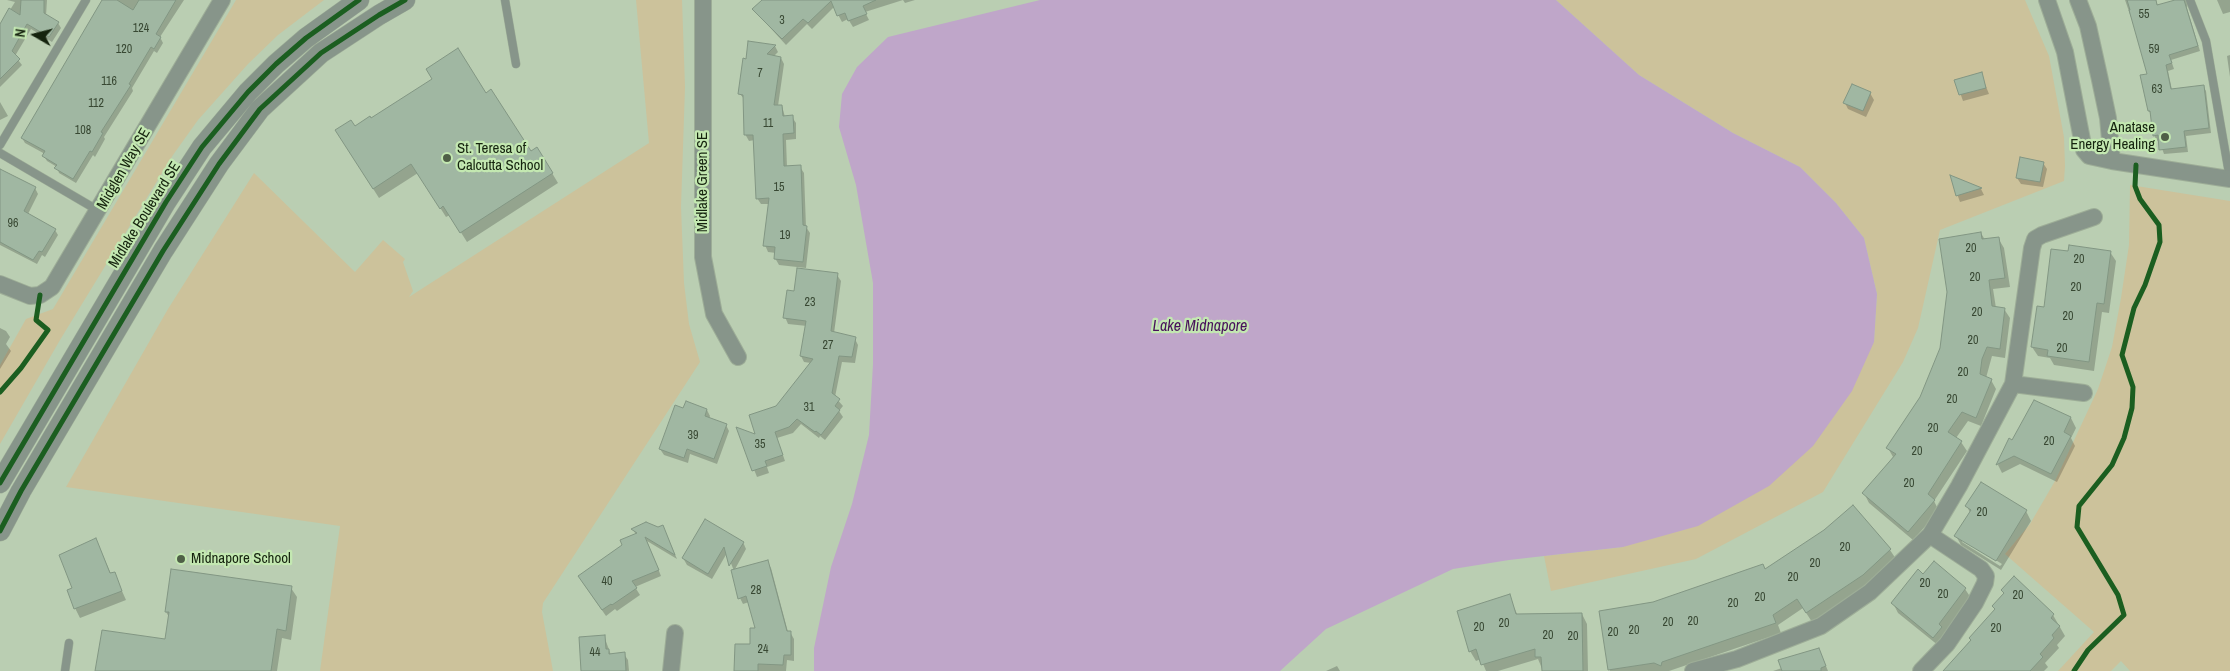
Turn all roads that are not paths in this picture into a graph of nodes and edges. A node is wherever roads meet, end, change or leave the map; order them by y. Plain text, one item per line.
1 (86, 0) edge
2 (222, 0) edge
3 (359, 0) edge
4 (405, 0) edge
5 (505, 0) edge
6 (703, 0) edge
7 (2047, 0) edge
8 (2078, 0) edge
9 (2190, 0) edge
10 (516, 64) dead end
11 (0, 145) edge
12 (0, 153) edge
13 (2112, 161) junction
14 (2230, 179) edge
15 (99, 211) junction
16 (2094, 217) dead end
17 (0, 284) edge
18 (738, 357) dead end
19 (2013, 384) junction
20 (2084, 393) dead end
21 (0, 483) edge
22 (0, 531) edge
23 (1930, 536) junction
24 (675, 633) dead end
25 (69, 643) dead end
26 (1739, 665) edge
27 (65, 671) edge
28 (671, 671) edge
29 (1693, 671) edge
30 (1921, 671) edge

1 - 11 lane
2 - 15 street, Midglen Way SE
3 - 21 street, Midlake Boulevard SE
4 - 22 street
5 - 10 lane
6 - 18 street, Midlake Green SE
7 - 13 street
8 - 13 street
9 - 14 lane
12 - 15 lane
13 - 14 street
15 - 17 street, Midglen Way SE
16 - 19 street
19 - 20 street
19 - 23 street
23 - 26 street
23 - 30 street
24 - 28 street
25 - 27 lane
26 - 29 street

